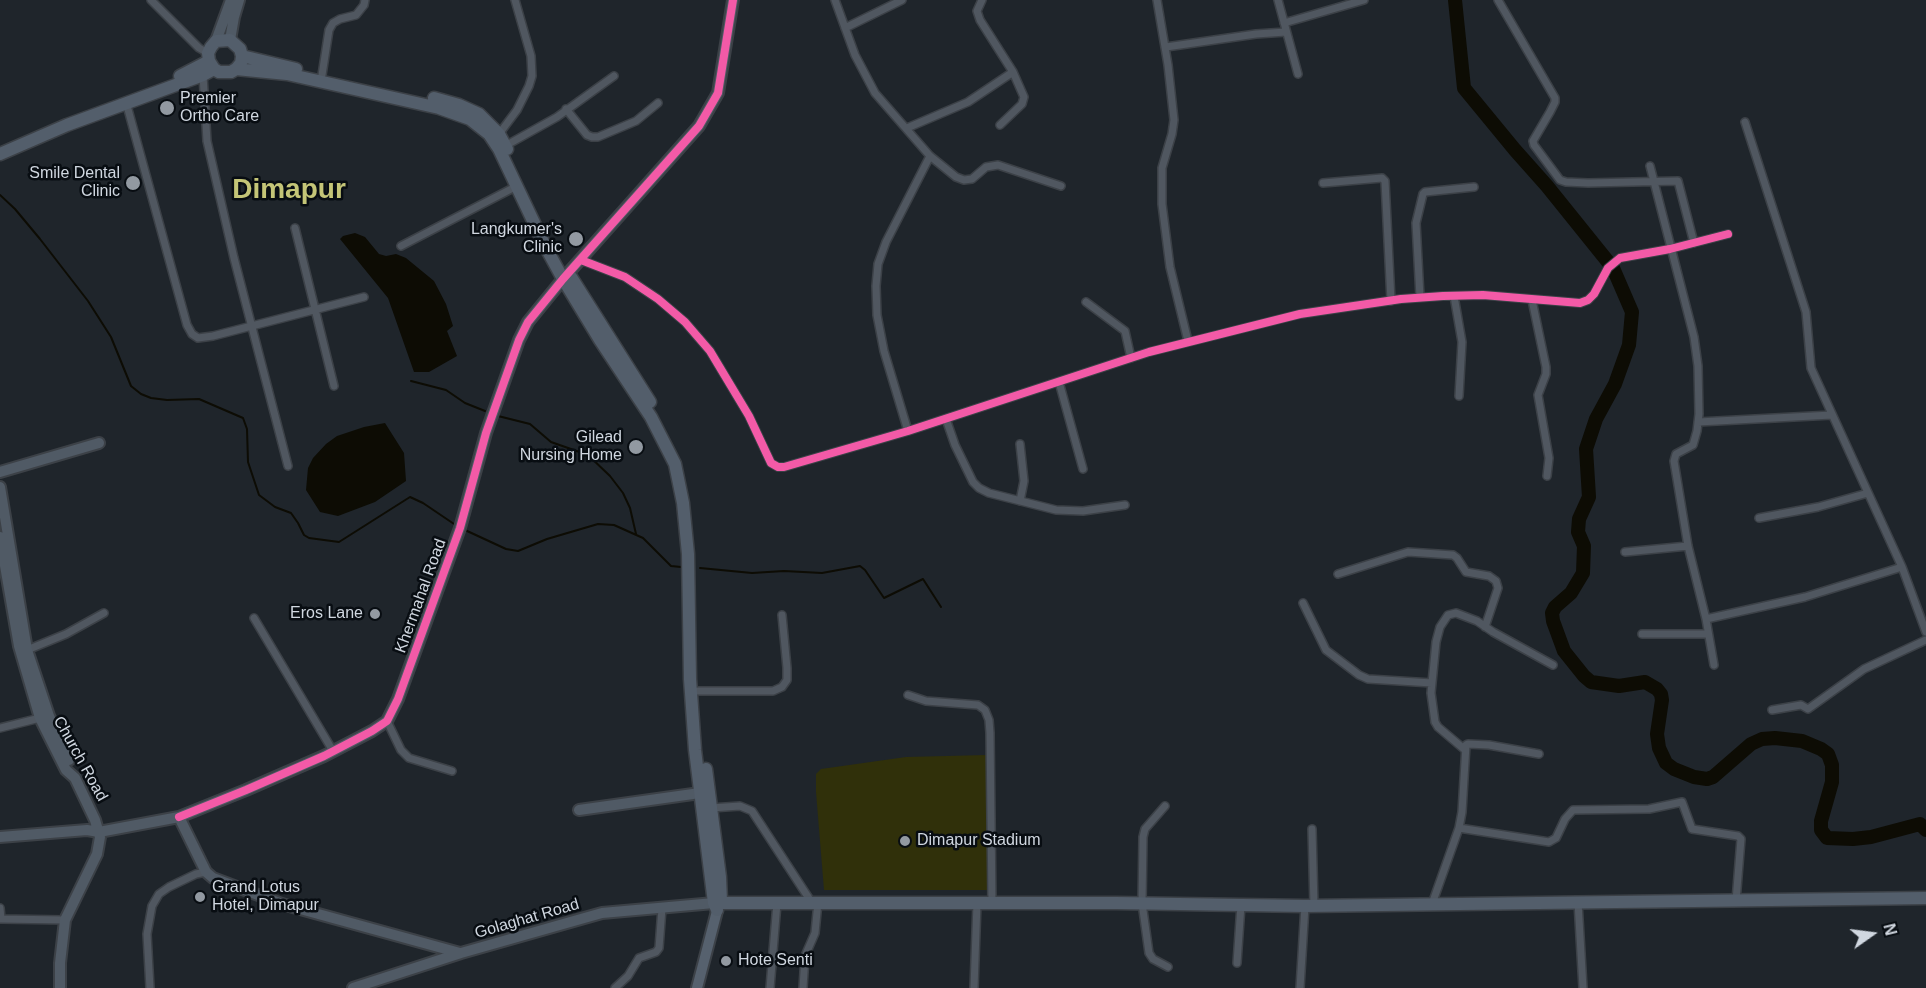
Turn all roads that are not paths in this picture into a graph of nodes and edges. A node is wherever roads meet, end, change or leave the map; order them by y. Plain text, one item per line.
1 (152, 0) edge
2 (231, 0) edge
3 (239, 0) edge
4 (365, 0) edge
5 (515, 0) edge
6 (733, 0) edge
7 (834, 0) edge
8 (902, 0) edge
9 (982, 0) edge
10 (1157, 0) edge
11 (1278, 0) edge
12 (1364, 0) edge
13 (1498, 0) edge
14 (1284, 23) junction
15 (845, 28) junction
16 (1286, 32) junction
17 (230, 40) junction
18 (216, 41) junction
19 (1166, 47) junction
20 (242, 56) junction
21 (208, 65) junction
22 (236, 69) junction
23 (1013, 72) junction
24 (1298, 74) dead end
25 (322, 75) junction
26 (614, 76) dead end
27 (126, 102) junction
28 (658, 103) dead end
29 (566, 109) junction
30 (1745, 122) dead end
31 (1000, 125) dead end
32 (907, 128) junction
33 (499, 134) junction
34 (0, 145) edge
35 (505, 146) junction
36 (0, 154) edge
37 (930, 156) junction
38 (1650, 166) dead end
39 (1323, 183) dead end
40 (1654, 183) junction
41 (517, 186) junction
42 (1061, 186) dead end
43 (1474, 187) dead end
44 (295, 228) dead end
45 (1728, 234) dead end
46 (1694, 243) junction
47 (401, 246) dead end
48 (1670, 249) junction
49 (581, 260) junction
50 (566, 276) junction
51 (1454, 296) junction
52 (364, 297) dead end
53 (1420, 297) junction
54 (1532, 300) junction
55 (1390, 301) junction
56 (1086, 302) dead end
57 (314, 310) junction
58 (253, 325) junction
59 (1188, 341) junction
60 (1131, 358) junction
61 (1059, 382) junction
62 (334, 386) dead end
63 (1459, 396) dead end
64 (1832, 414) junction
65 (946, 419) junction
66 (1698, 422) junction
67 (908, 431) junction
68 (99, 443) dead end
69 (1020, 444) dead end
70 (288, 466) dead end
71 (1083, 469) dead end
72 (0, 472) edge
73 (1547, 476) dead end
74 (0, 487) edge
75 (1868, 493) junction
76 (1020, 501) junction
77 (1125, 505) dead end
78 (1759, 518) dead end
79 (0, 537) edge
80 (1688, 546) junction
81 (1624, 552) dead end
82 (1902, 567) junction
83 (1338, 573) dead end
84 (1303, 603) dead end
85 (104, 613) dead end
86 (782, 615) dead end
87 (254, 618) dead end
88 (1706, 619) junction
89 (1485, 627) junction
90 (1926, 632) edge
91 (1642, 634) dead end
92 (1708, 634) junction
93 (1926, 640) edge
94 (27, 650) junction
95 (1553, 665) dead end
96 (1714, 665) dead end
97 (1432, 683) junction
98 (698, 691) junction
99 (908, 695) dead end
100 (1772, 710) dead end
101 (40, 718) junction
102 (387, 721) junction
103 (0, 728) edge
104 (1464, 749) junction
105 (333, 751) junction
106 (1539, 754) dead end
107 (452, 771) dead end
108 (75, 778) junction
109 (700, 793) junction
110 (1165, 806) dead end
111 (711, 808) junction
112 (579, 810) dead end
113 (179, 816) junction
114 (1459, 828) junction
115 (1312, 829) dead end
116 (99, 832) junction
117 (0, 837) edge
118 (206, 872) junction
119 (1926, 898) edge
120 (1736, 901) junction
121 (815, 902) junction
122 (1578, 902) junction
123 (777, 903) junction
124 (977, 903) junction
125 (992, 903) junction
126 (1142, 903) junction
127 (1432, 904) junction
128 (717, 905) junction
129 (1241, 905) junction
130 (1309, 906) junction
131 (0, 908) edge
132 (662, 908) junction
133 (0, 919) edge
134 (65, 921) junction
135 (460, 953) junction
136 (1237, 963) dead end
137 (1167, 967) dead end
138 (60, 987) edge
139 (150, 988) edge
140 (353, 988) edge
141 (615, 988) edge
142 (697, 988) edge
143 (770, 988) edge
144 (803, 988) edge
145 (974, 988) edge
146 (1300, 988) edge
147 (1583, 988) edge

1 - 21 street
2 - 18 main road
3 - 17 main road
4 - 25 street
5 - 33 street
6 - 49 main road, Khermahal Road
7 - 15 street
8 - 15 street
9 - 23 street
10 - 19 street
11 - 14 street
12 - 14 street
13 - 40 street
14 - 16 street
15 - 32 street
16 - 19 street
16 - 24 street
17 - 18 highway
17 - 20 highway
18 - 21 highway
19 - 59 street
20 - 22 highway
20 - 25 highway
21 - 22 highway
21 - 27 highway
21 - 34 highway
21 - 58 street
22 - 41 highway
23 - 31 street
23 - 32 street
25 - 33 highway
26 - 29 street
27 - 36 highway
27 - 58 street
28 - 29 street
29 - 35 street
30 - 64 street
32 - 37 street
33 - 35 highway
35 - 50 highway
37 - 42 street
37 - 67 street
38 - 40 street
39 - 55 street
40 - 46 street
40 - 48 street
41 - 47 street
41 - 50 highway
43 - 53 street
44 - 57 street
45 - 46 street
46 - 48 street
48 - 54 street
48 - 66 street
49 - 50 main road, Khermahal Road
49 - 67 street
50 - 98 highway
50 - 102 main road, Khermahal Road
50 - 109 highway
51 - 53 street
51 - 54 street
51 - 63 street
52 - 57 street
53 - 55 street
54 - 73 street
55 - 59 street
56 - 60 street
57 - 58 street
57 - 62 street
58 - 70 street
59 - 60 street
60 - 61 street
61 - 65 street
61 - 71 street
64 - 66 street
64 - 75 street
65 - 67 street
65 - 76 street
66 - 80 street
68 - 72 main road
69 - 76 street
74 - 94 main road
75 - 78 street
75 - 82 street
76 - 77 street
79 - 101 main road, Church Road
80 - 81 street
80 - 88 street
82 - 88 street
82 - 90 street
83 - 89 street
84 - 97 street
85 - 94 street
86 - 98 street
87 - 105 street
88 - 92 street
89 - 95 street
89 - 97 street
91 - 92 street
92 - 96 street
93 - 100 street
94 - 108 main road
97 - 104 street
98 - 111 highway
99 - 125 street
101 - 103 street
101 - 108 main road, Church Road
102 - 105 main road
102 - 107 street
104 - 106 street
104 - 114 street
105 - 113 main road
108 - 116 main road, Church Road
109 - 112 main road
109 - 128 highway
110 - 126 street
111 - 121 street
111 - 128 highway
113 - 116 main road
113 - 118 main road
114 - 120 street
114 - 127 street
115 - 130 street
116 - 117 main road
116 - 134 main road
118 - 135 main road
118 - 139 street
119 - 120 highway
120 - 122 highway
121 - 123 highway
121 - 124 highway
121 - 144 street
122 - 127 highway
122 - 147 street
123 - 128 highway
123 - 143 street
124 - 125 highway
124 - 145 street
125 - 126 highway
126 - 129 highway
126 - 137 street
127 - 130 highway
128 - 132 main road, Golaghat Road
128 - 142 main road
129 - 130 highway
129 - 136 street
130 - 146 street
131 - 133 street
132 - 135 main road, Golaghat Road
132 - 141 street
133 - 134 street
134 - 138 main road
135 - 140 main road, Golaghat Road

